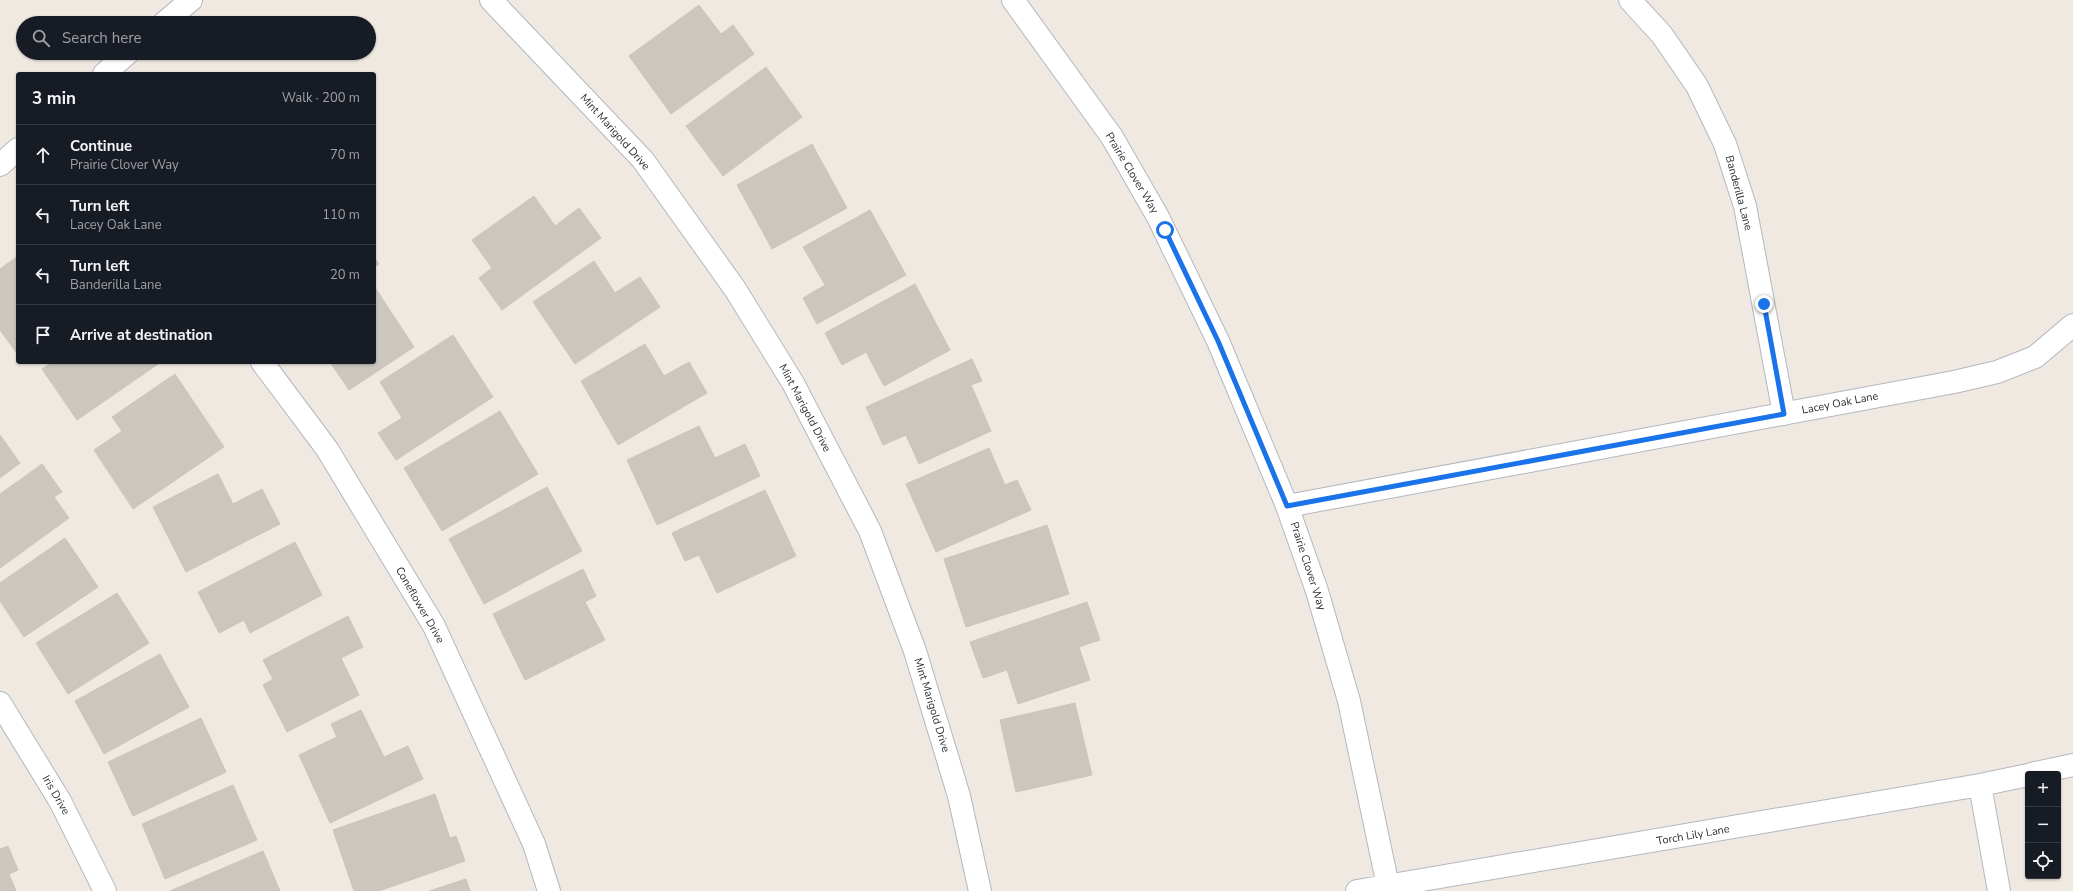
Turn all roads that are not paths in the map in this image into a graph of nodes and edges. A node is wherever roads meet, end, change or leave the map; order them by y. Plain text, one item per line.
1 (191, 0) edge
2 (491, 0) edge
3 (1013, 0) edge
4 (1630, 0) edge
5 (172, 16) edge
6 (120, 60) edge
7 (106, 72) edge
8 (16, 150) edge
9 (0, 165) edge
10 (2073, 325) edge
11 (263, 364) edge
12 (1784, 414) junction
13 (1287, 506) junction
14 (0, 703) edge
15 (2073, 765) edge
16 (2044, 771) edge
17 (2025, 775) edge
18 (1980, 785) junction
19 (1388, 886) junction
20 (105, 891) edge
21 (549, 891) edge
22 (980, 891) edge
23 (1357, 891) edge
24 (1999, 891) edge

1 - 5 street
2 - 22 street, Mint Marigold Drive
3 - 13 street, Prairie Clover Way
4 - 12 street, Banderilla Lane
6 - 7 street
8 - 9 street
10 - 12 street, Lacey Oak Lane
11 - 21 street, Coneflower Drive
12 - 13 street, Lacey Oak Lane
13 - 19 street, Prairie Clover Way
14 - 20 street, Iris Drive
15 - 16 street, Torch Lily Lane
17 - 18 street, Torch Lily Lane
18 - 19 street, Torch Lily Lane
18 - 24 street
19 - 23 street, Torch Lily Lane

